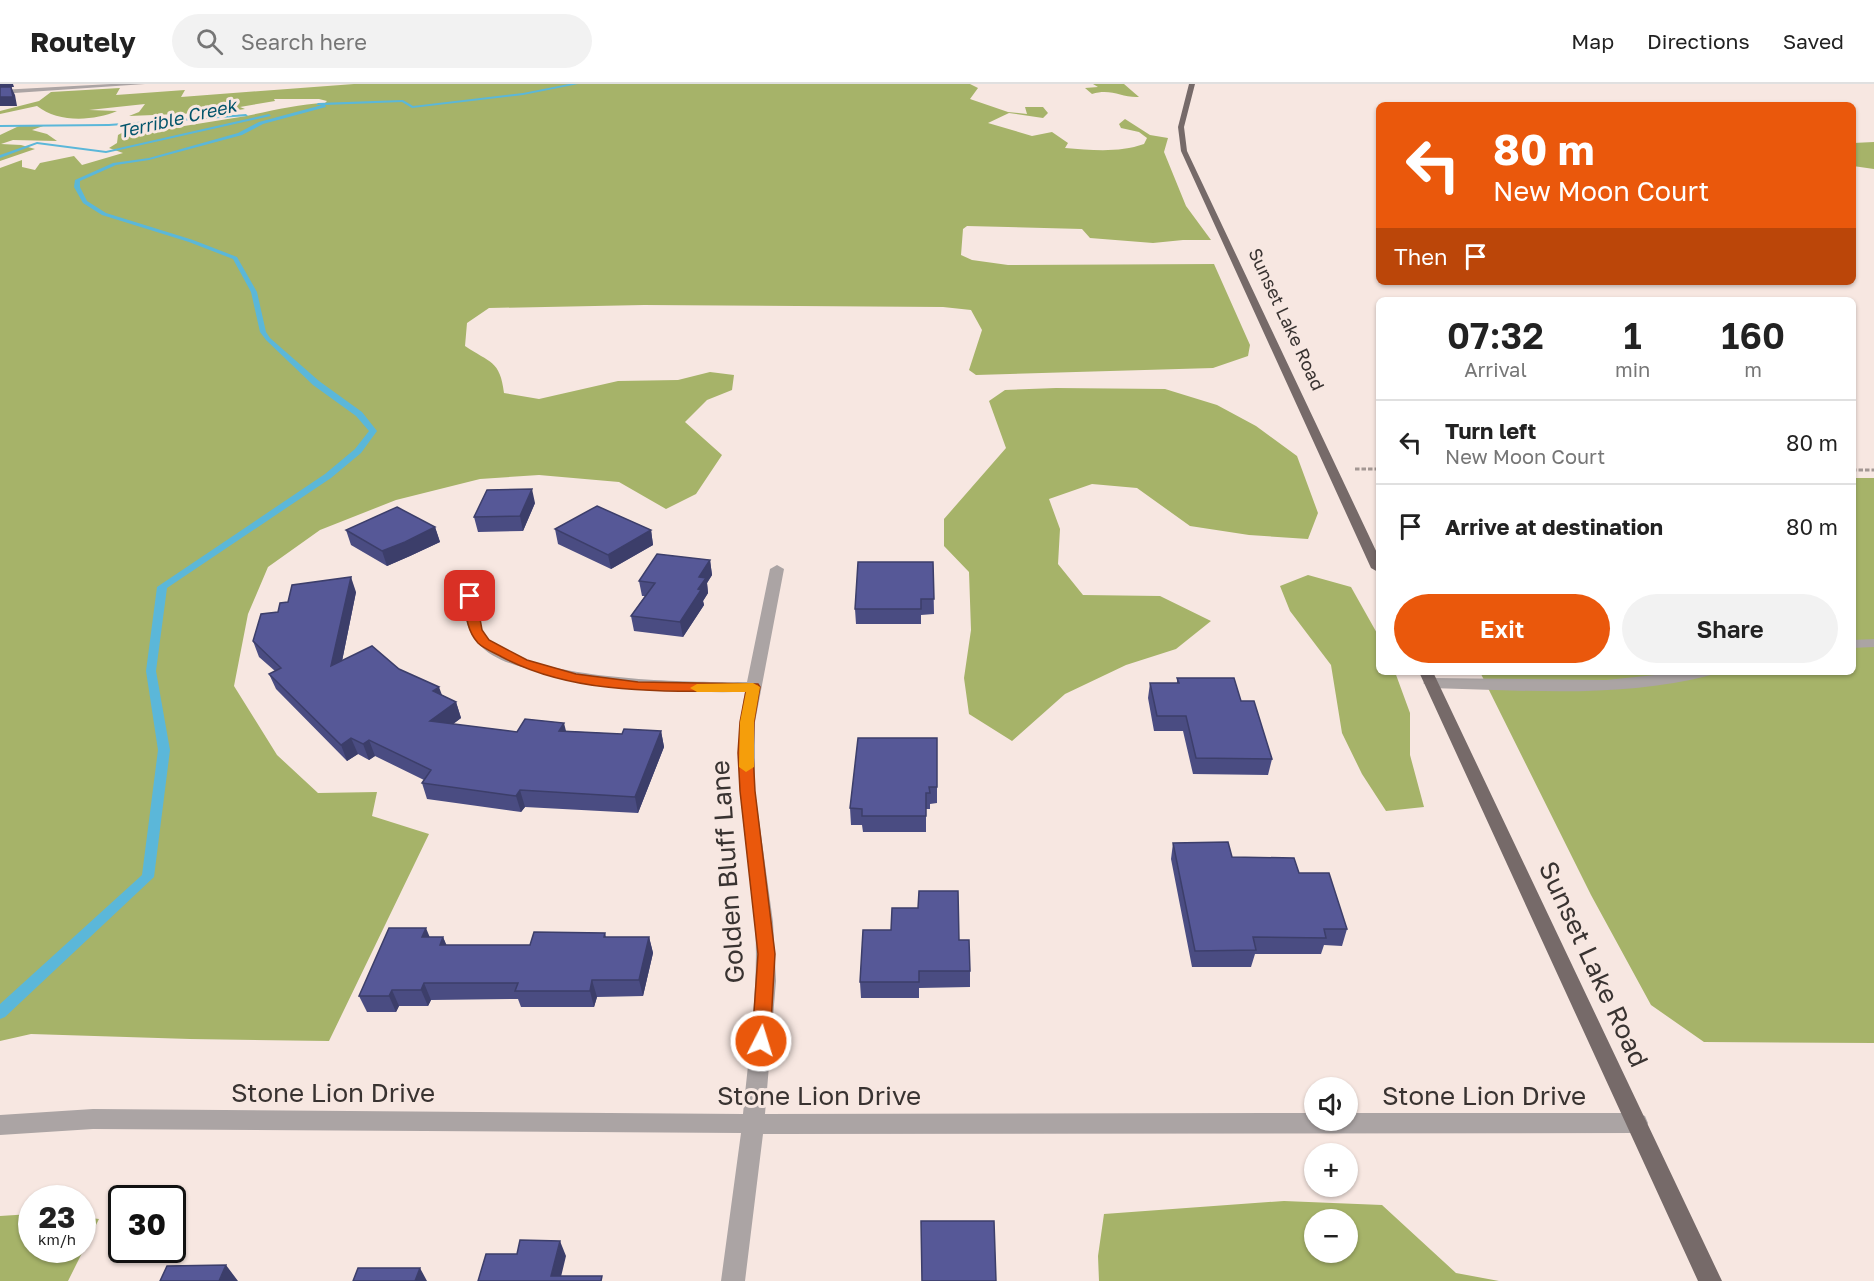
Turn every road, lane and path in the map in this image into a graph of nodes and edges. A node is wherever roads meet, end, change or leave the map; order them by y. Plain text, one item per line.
1 (142, 84) edge
2 (1192, 84) edge
3 (0, 92) edge
4 (1856, 470) edge
5 (1874, 470) edge
6 (1376, 564) edge
7 (777, 568) dead end
8 (470, 596) dead end
9 (1874, 643) edge
10 (1856, 644) edge
11 (1694, 675) edge
12 (1429, 677) edge
13 (753, 687) junction
14 (753, 1123) junction
15 (1637, 1123) junction
16 (0, 1125) edge
17 (733, 1281) edge
18 (1710, 1281) edge

1 - 3 street
2 - 6 main road, Sunset Lake Road
4 - 5 path
7 - 13 street, Golden Bluff Lane
8 - 13 street
9 - 10 street
11 - 12 street
12 - 15 main road, Sunset Lake Road
13 - 14 street, Golden Bluff Lane
14 - 15 street, Stone Lion Drive
14 - 16 street, Stone Lion Drive
14 - 17 street, Golden Bluff Lane
15 - 18 main road, Sunset Lake Road

